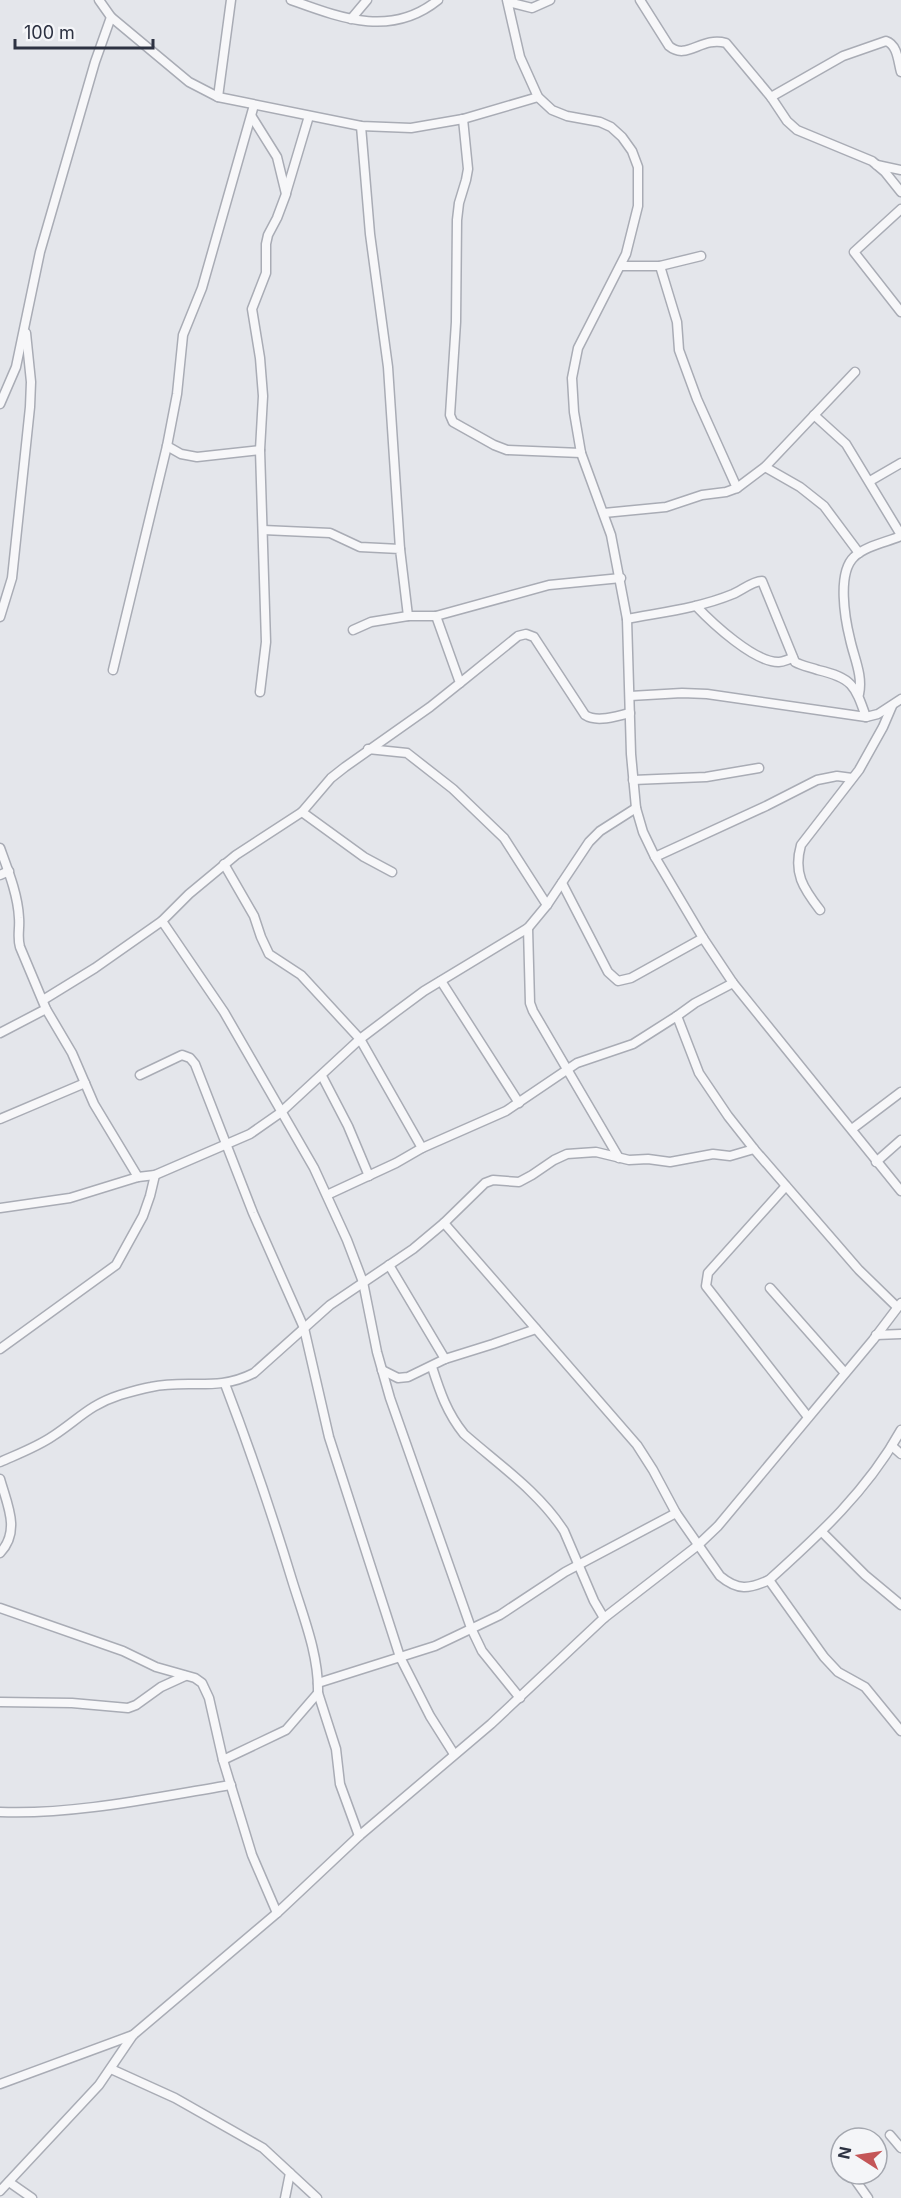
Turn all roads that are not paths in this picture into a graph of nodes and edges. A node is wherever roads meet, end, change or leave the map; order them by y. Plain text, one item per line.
1 (99, 0) edge
2 (231, 0) edge
3 (291, 0) edge
4 (366, 0) edge
5 (438, 0) edge
6 (550, 0) edge
7 (640, 0) edge
8 (508, 1) edge
9 (111, 17) junction
10 (351, 19) junction
11 (901, 72) edge
12 (218, 97) junction
13 (771, 97) junction
14 (538, 98) junction
15 (254, 105) junction
16 (309, 116) junction
17 (252, 117) junction
18 (463, 119) junction
19 (361, 126) junction
20 (877, 165) junction
21 (901, 170) edge
22 (901, 192) edge
23 (286, 194) junction
24 (901, 209) edge
25 (700, 256) dead end
26 (621, 266) junction
27 (660, 266) junction
28 (901, 312) edge
29 (25, 326) junction
30 (855, 372) dead end
31 (0, 404) edge
32 (814, 415) junction
33 (167, 446) junction
34 (260, 450) junction
35 (581, 453) junction
36 (901, 463) edge
37 (765, 467) junction
38 (870, 481) junction
39 (738, 488) junction
40 (604, 513) junction
41 (262, 530) junction
42 (901, 536) edge
43 (400, 549) junction
44 (859, 553) junction
45 (621, 578) junction
46 (696, 606) junction
47 (408, 616) junction
48 (436, 616) junction
49 (0, 617) edge
50 (627, 619) junction
51 (353, 630) dead end
52 (793, 658) junction
53 (113, 670) dead end
54 (460, 682) junction
55 (260, 692) dead end
56 (858, 694) junction
57 (630, 696) junction
58 (901, 699) edge
59 (893, 704) junction
60 (630, 713) junction
61 (866, 717) junction
62 (368, 749) junction
63 (759, 768) dead end
64 (852, 778) junction
65 (633, 780) junction
66 (636, 808) junction
67 (302, 812) junction
68 (0, 848) edge
69 (655, 857) junction
70 (224, 864) junction
71 (392, 872) dead end
72 (4, 873) edge
73 (562, 883) junction
74 (547, 905) junction
75 (820, 910) dead end
76 (162, 921) junction
77 (528, 928) junction
78 (703, 938) junction
79 (441, 981) junction
80 (733, 983) junction
81 (44, 1005) junction
82 (677, 1017) junction
83 (0, 1033) edge
84 (360, 1039) junction
85 (566, 1070) junction
86 (140, 1075) dead end
87 (322, 1076) junction
88 (85, 1083) junction
89 (901, 1092) edge
90 (519, 1103) junction
91 (280, 1113) junction
92 (0, 1119) edge
93 (852, 1129) junction
94 (901, 1140) edge
95 (228, 1145) junction
96 (422, 1148) junction
97 (754, 1149) junction
98 (619, 1158) junction
99 (876, 1161) junction
100 (155, 1175) junction
101 (369, 1176) junction
102 (138, 1177) junction
103 (786, 1186) junction
104 (901, 1191) edge
105 (327, 1195) junction
106 (0, 1208) edge
107 (444, 1223) junction
108 (389, 1265) junction
109 (363, 1282) junction
110 (770, 1288) dead end
111 (899, 1305) edge
112 (304, 1328) junction
113 (536, 1329) junction
114 (901, 1334) edge
115 (876, 1335) junction
116 (0, 1349) edge
117 (445, 1359) junction
118 (432, 1367) junction
119 (382, 1370) junction
120 (845, 1373) junction
121 (225, 1384) junction
122 (808, 1417) junction
123 (901, 1430) edge
124 (892, 1446) junction
125 (901, 1454) edge
126 (0, 1462) edge
127 (0, 1479) edge
128 (676, 1513) junction
129 (822, 1532) junction
130 (698, 1546) junction
131 (0, 1553) edge
132 (578, 1565) junction
133 (769, 1580) junction
134 (901, 1605) edge
135 (0, 1608) edge
136 (604, 1618) junction
137 (471, 1628) junction
138 (400, 1657) junction
139 (186, 1676) junction
140 (318, 1688) junction
141 (520, 1698) junction
142 (0, 1702) edge
143 (901, 1731) edge
144 (454, 1754) junction
145 (223, 1760) junction
146 (231, 1785) junction
147 (0, 1812) edge
148 (359, 1836) junction
149 (277, 1913) junction
150 (133, 2035) junction
151 (111, 2069) junction
152 (0, 2084) edge
153 (890, 2135) dead end
154 (901, 2148) edge
155 (290, 2173) junction
156 (9, 2182) junction
157 (0, 2191) edge
158 (32, 2198) edge
159 (285, 2198) edge
160 (317, 2198) edge

1 - 9 street
2 - 12 street
3 - 10 street
4 - 10 street
5 - 10 street
6 - 8 street
7 - 13 street
8 - 14 street
9 - 12 street
9 - 29 street
11 - 13 street
12 - 15 street
13 - 20 street
14 - 18 street
14 - 26 street
15 - 16 street
15 - 17 street
16 - 19 street
16 - 23 street
17 - 23 street
17 - 33 street
18 - 19 street
18 - 35 street
19 - 43 street
20 - 21 street
20 - 22 street
23 - 34 street
24 - 28 street
25 - 27 street
26 - 27 street
26 - 35 street
27 - 39 street
29 - 31 street
29 - 49 street
30 - 32 street
32 - 37 street
32 - 38 street
33 - 34 street
33 - 53 street
34 - 41 street
35 - 40 street
36 - 38 street
37 - 39 street
37 - 44 street
38 - 42 street
39 - 40 street
40 - 45 street
41 - 43 street
41 - 55 street
42 - 44 street
43 - 47 street
44 - 56 street
45 - 48 street
45 - 50 street
46 - 50 street
46 - 52 street
46 - 52 street
47 - 48 street
47 - 51 street
48 - 54 street
50 - 57 street
52 - 56 street
54 - 60 street
54 - 62 street
56 - 61 street
57 - 60 street
57 - 61 street
58 - 59 street
59 - 61 street
59 - 64 street
60 - 65 street
62 - 67 street
62 - 74 street
63 - 65 street
64 - 69 street
64 - 75 street
65 - 66 street
66 - 69 street
66 - 73 street
67 - 70 street
67 - 71 street
68 - 72 street
69 - 78 street
70 - 76 street
70 - 84 street
72 - 81 street
73 - 74 street
73 - 78 street
74 - 77 street
76 - 81 street
76 - 91 street
77 - 79 street
77 - 85 street
78 - 80 street
79 - 84 street
79 - 90 street
80 - 82 street
80 - 93 street
81 - 83 street
81 - 88 street
82 - 85 street
82 - 97 street
84 - 87 street
84 - 96 street
85 - 90 street
85 - 98 street
86 - 95 street
87 - 91 street
87 - 101 street
88 - 92 street
88 - 102 street
89 - 93 street
90 - 96 street
91 - 95 street
91 - 105 street
93 - 99 street
94 - 99 street
95 - 100 street
95 - 112 street
96 - 101 street
97 - 98 street
97 - 103 street
98 - 107 street
99 - 104 street
100 - 102 street
100 - 116 street
101 - 105 street
102 - 106 street
103 - 111 street
103 - 122 street
105 - 109 street
107 - 108 street
107 - 113 street
108 - 109 street
108 - 117 street
109 - 112 street
109 - 119 street
110 - 120 street
111 - 115 street
112 - 121 street
112 - 138 street
113 - 117 street
113 - 128 street
114 - 115 street
115 - 120 street
117 - 118 street
118 - 119 street
118 - 132 street
119 - 137 street
120 - 122 street
121 - 126 street
121 - 140 street
122 - 130 street
123 - 124 street
124 - 125 street
124 - 129 street
127 - 131 street
128 - 130 street
128 - 132 street
129 - 133 street
129 - 134 street
130 - 133 street
130 - 136 street
132 - 136 street
132 - 137 street
133 - 143 street
135 - 139 street
136 - 141 street
137 - 138 street
137 - 141 street
138 - 140 street
138 - 144 street
139 - 142 street
139 - 145 street
140 - 145 street
140 - 148 street
141 - 144 street
144 - 148 street
145 - 146 street
146 - 147 street
146 - 149 street
148 - 149 street
149 - 150 street
150 - 151 street
150 - 152 street
151 - 155 street
151 - 156 street
153 - 154 street
155 - 159 street
155 - 160 street
156 - 157 street
156 - 158 street

